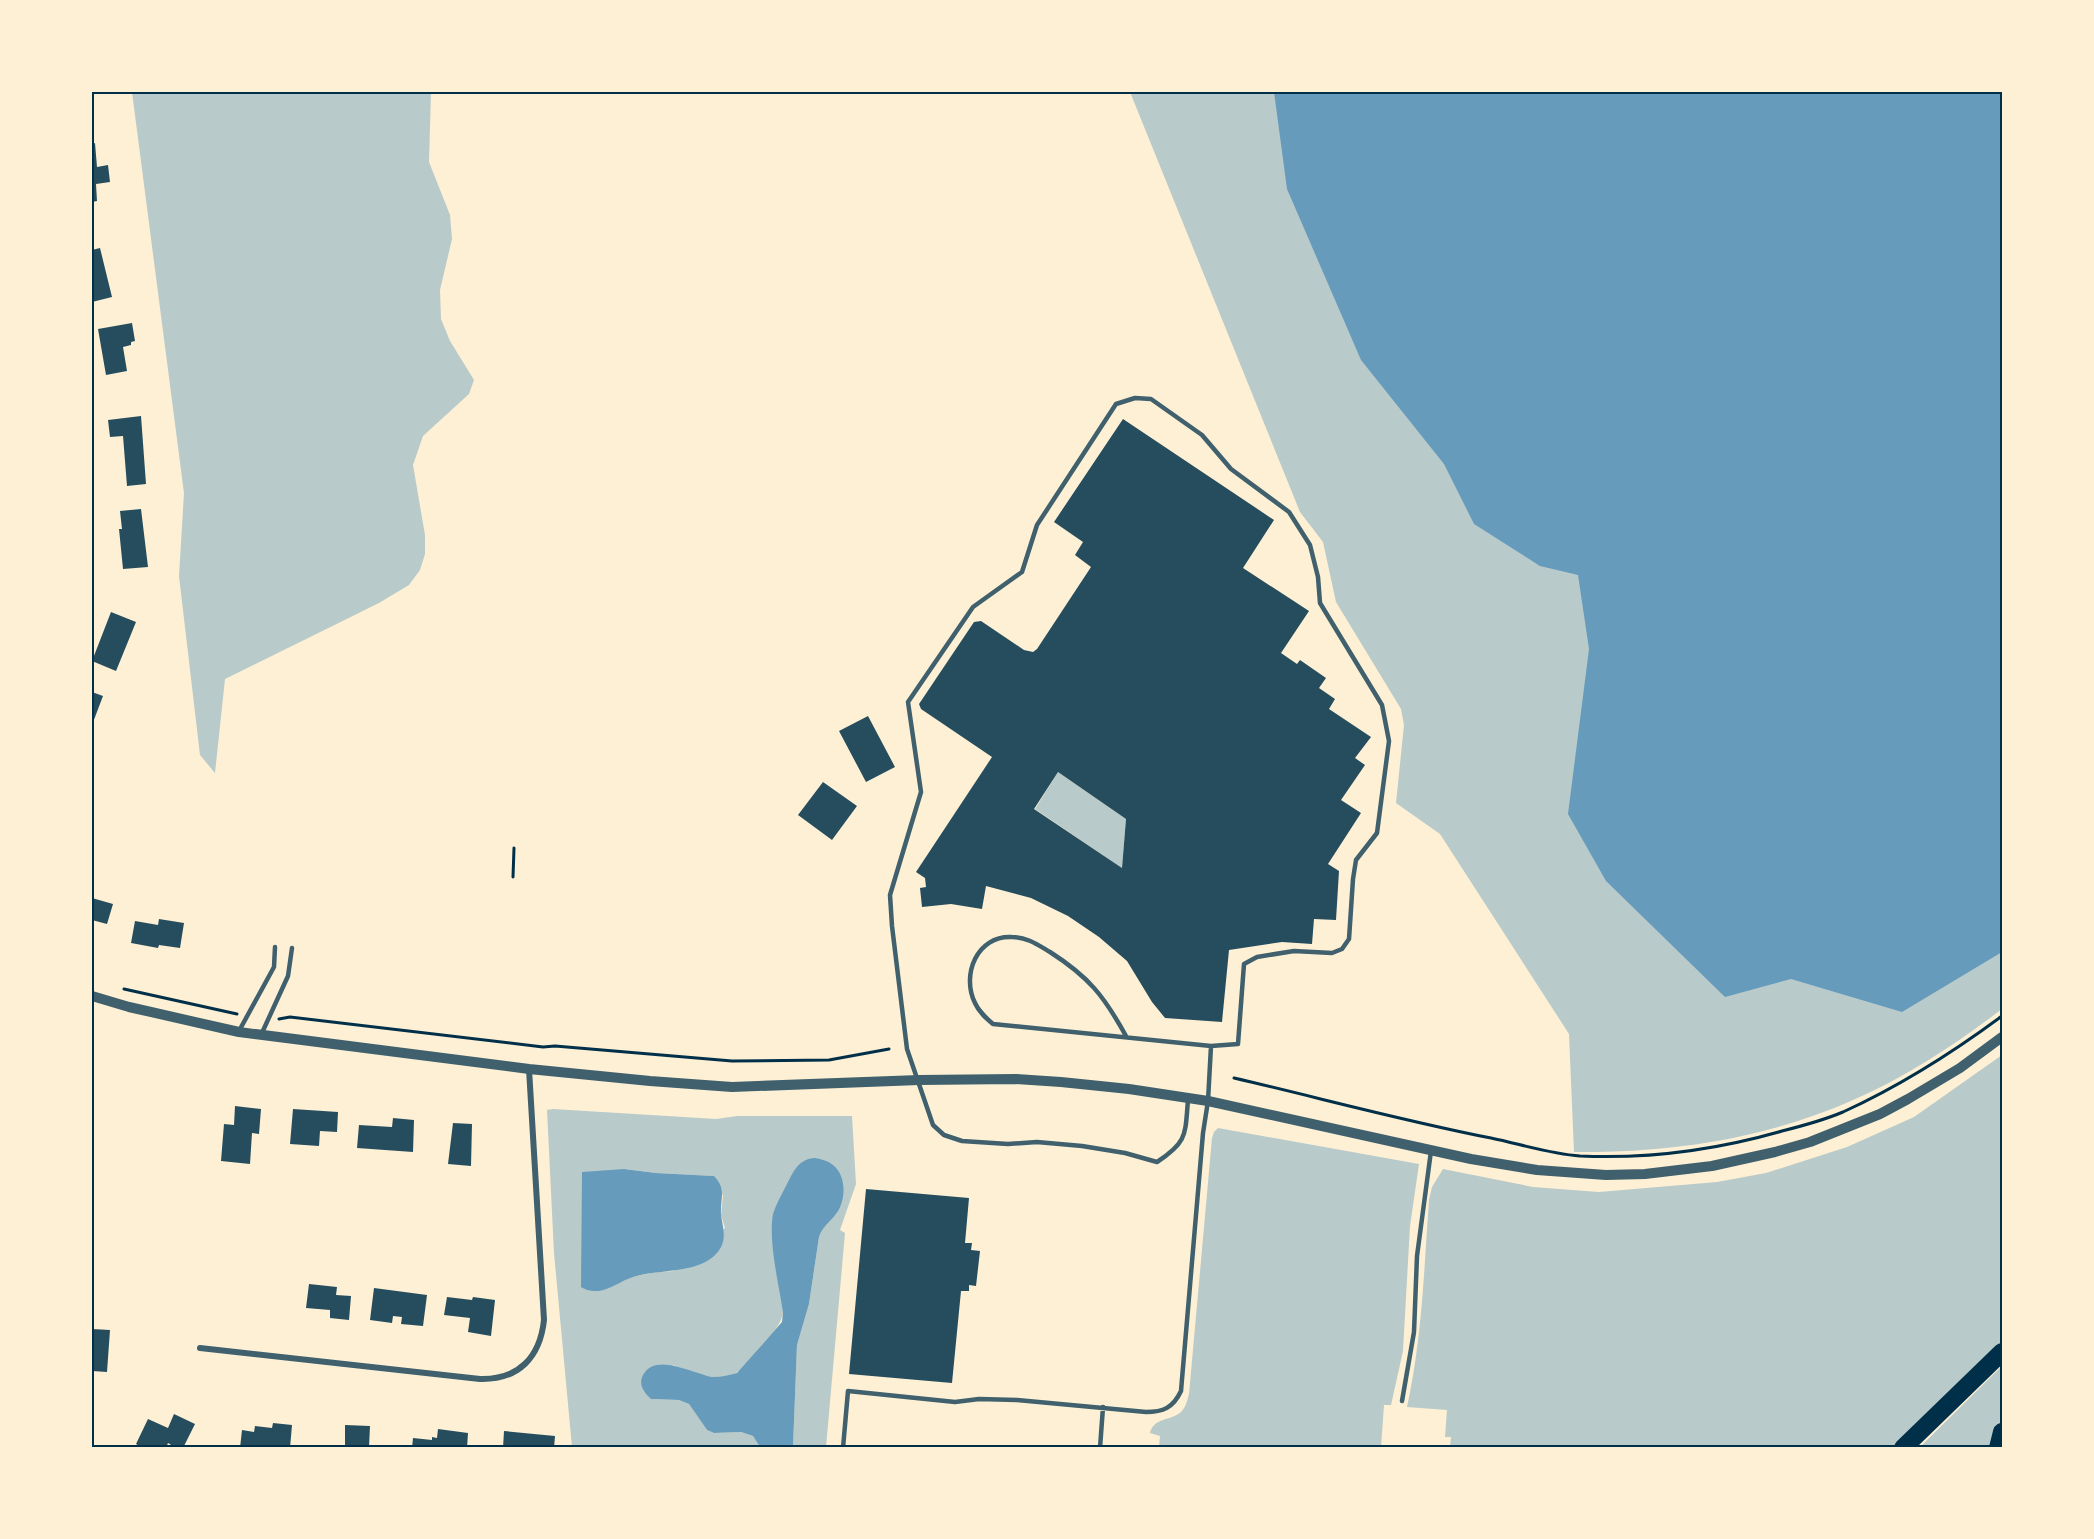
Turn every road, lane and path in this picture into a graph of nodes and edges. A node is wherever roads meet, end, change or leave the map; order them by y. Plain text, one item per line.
1 (514, 848) dead end
2 (513, 877) dead end
3 (275, 947) dead end
4 (292, 948) dead end
5 (114, 987) dead end
6 (92, 996) edge
7 (248, 1016) junction
8 (2002, 1016) edge
9 (267, 1020) junction
10 (239, 1032) junction
11 (261, 1035) junction
12 (1126, 1036) junction
13 (2002, 1037) edge
14 (1211, 1046) junction
15 (889, 1049) dead end
16 (529, 1069) junction
17 (1234, 1078) dead end
18 (919, 1080) junction
19 (1189, 1097) junction
20 (1208, 1101) junction
21 (1431, 1151) junction
22 (200, 1348) dead end
23 (2002, 1352) edge
24 (1402, 1401) dead end
25 (1103, 1407) junction
26 (2002, 1432) edge
27 (843, 1448) edge
28 (1100, 1448) edge
29 (1903, 1448) edge
30 (1998, 1448) edge

1 - 2 path
3 - 7 lane
4 - 9 lane
5 - 7 path
6 - 10 street
7 - 10 lane
8 - 17 path
9 - 11 lane
9 - 15 path
10 - 11 street
11 - 16 street
12 - 12 lane
12 - 14 lane
13 - 21 street
14 - 18 lane
14 - 20 lane
16 - 18 street
16 - 22 street
18 - 19 street
18 - 19 lane
19 - 20 street
20 - 21 street
20 - 25 lane
21 - 24 lane
23 - 29 highway
25 - 27 lane
25 - 28 lane
26 - 30 highway

